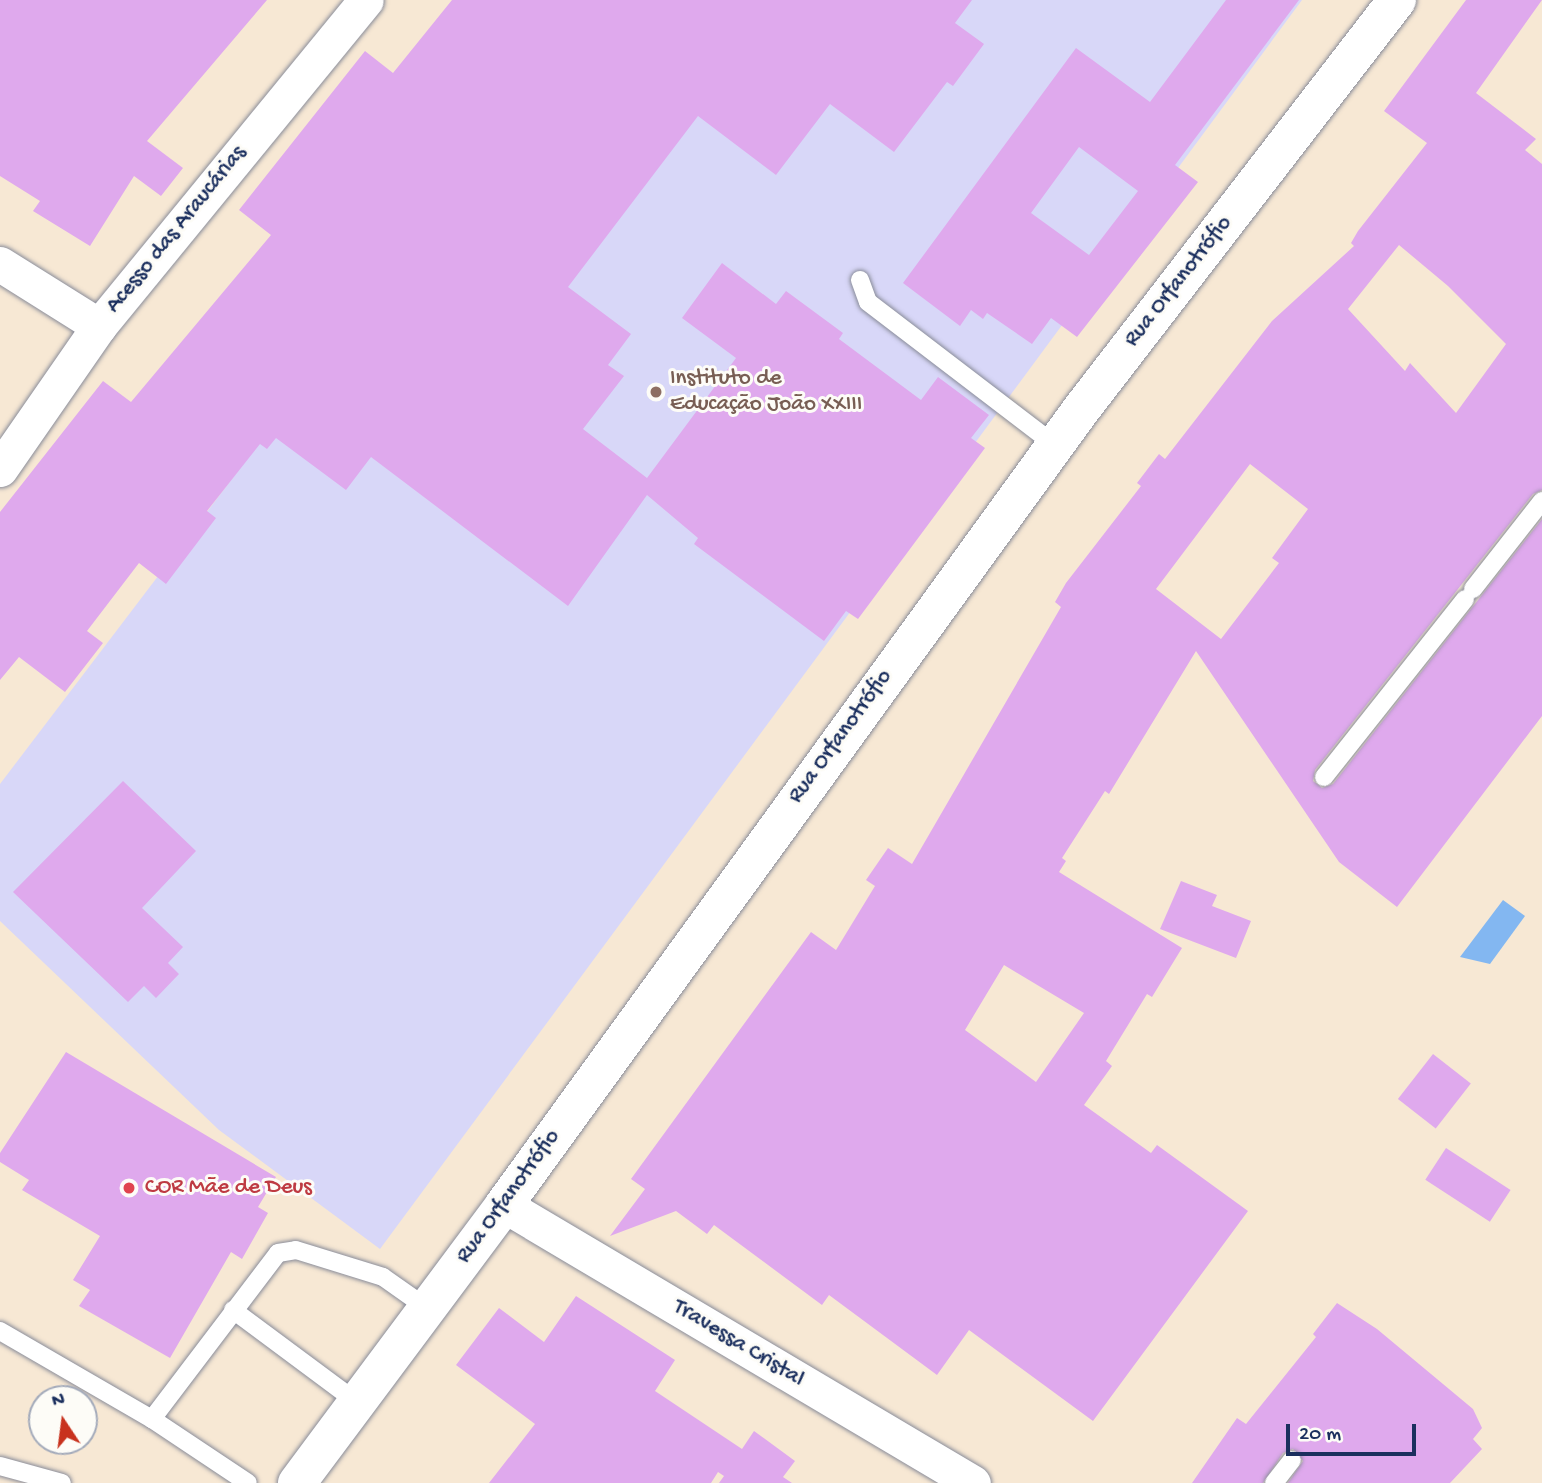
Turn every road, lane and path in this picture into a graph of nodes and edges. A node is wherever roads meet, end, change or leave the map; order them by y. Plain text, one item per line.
1 (366, 0) edge
2 (1397, 0) edge
3 (0, 264) edge
4 (860, 280) dead end
5 (99, 326) junction
6 (1055, 445) junction
7 (0, 469) edge
8 (1542, 502) edge
9 (1324, 777) dead end
10 (504, 1205) junction
11 (427, 1308) junction
12 (233, 1310) junction
13 (0, 1331) edge
14 (357, 1402) junction
15 (152, 1419) junction
16 (1292, 1460) dead end
17 (0, 1466) edge
18 (62, 1483) edge
19 (248, 1483) edge
20 (297, 1483) edge
21 (973, 1483) edge
22 (1274, 1483) edge

1 - 5 street, Acesso das Araucárias
2 - 6 street, Rua Orfanotrófio
3 - 5 street
4 - 6 lane
5 - 7 street, Acesso das Araucárias
6 - 10 street, Rua Orfanotrófio
8 - 9 lane
10 - 11 street, Rua Orfanotrófio
10 - 21 street, Travessa Cristal
11 - 12 lane
11 - 14 street, Rua Orfanotrófio
12 - 14 lane
12 - 15 lane
13 - 15 lane
14 - 20 street, Rua Orfanotrófio
15 - 19 lane
16 - 22 lane
17 - 18 lane

